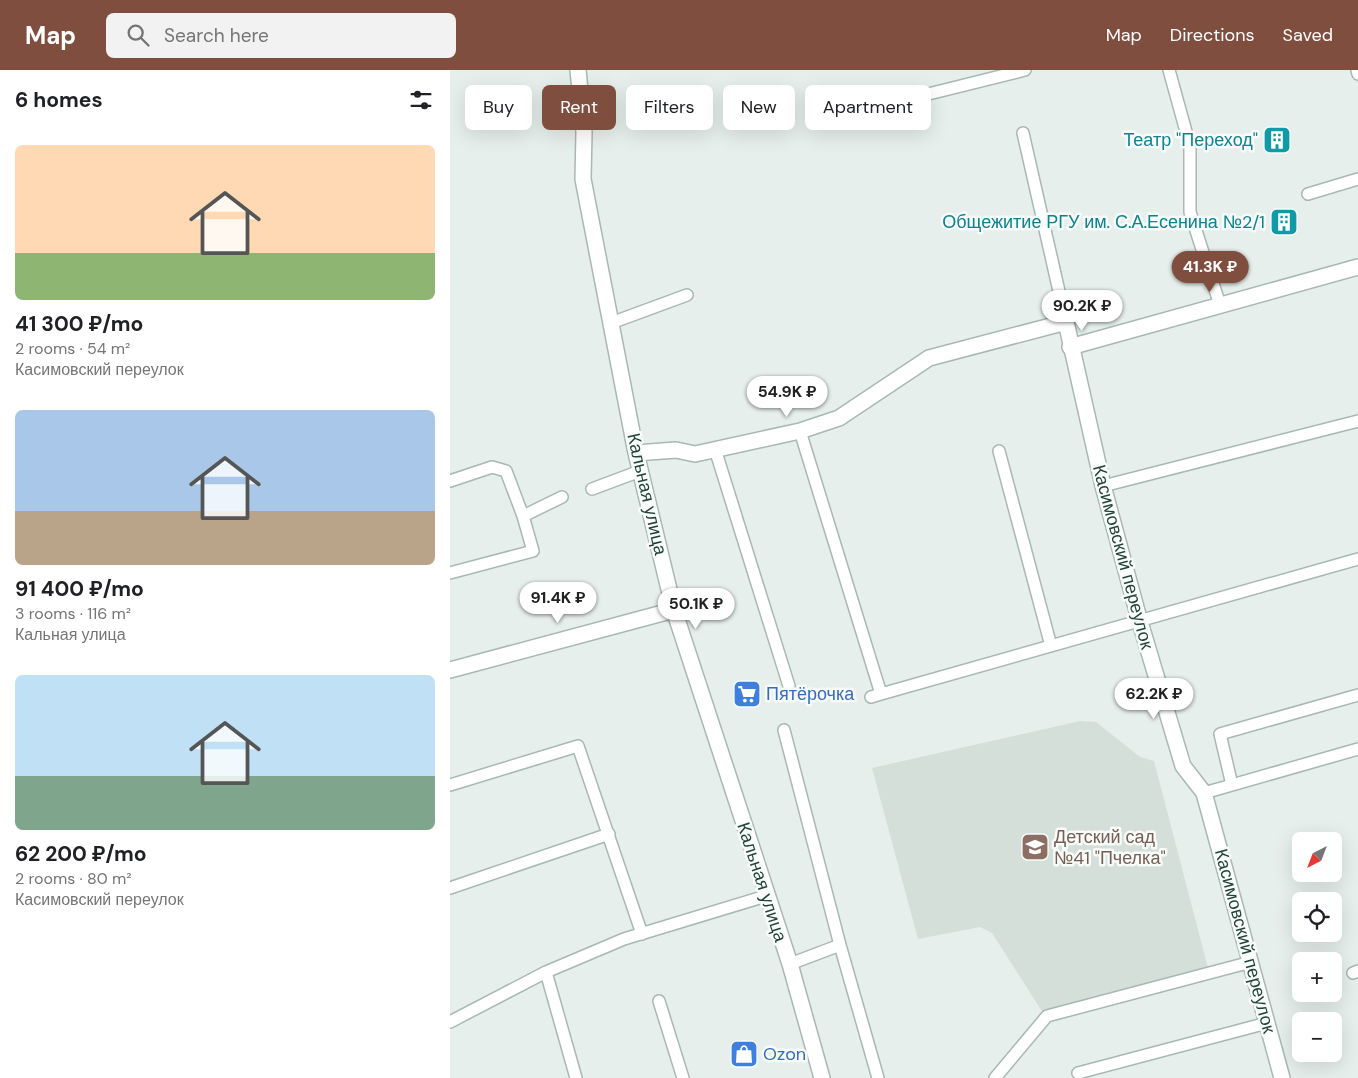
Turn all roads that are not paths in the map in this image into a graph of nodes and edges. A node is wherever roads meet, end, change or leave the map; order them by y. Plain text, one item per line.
1 (578, 70) edge
2 (1025, 70) edge
3 (1169, 70) edge
4 (1357, 70) edge
5 (1358, 74) edge
6 (931, 93) edge
7 (1023, 133) dead end
8 (1358, 179) edge
9 (1308, 194) dead end
10 (1358, 267) edge
11 (687, 295) dead end
12 (1220, 305) junction
13 (1066, 322) junction
14 (611, 323) junction
15 (1070, 347) junction
16 (1358, 421) edge
17 (800, 431) junction
18 (715, 450) junction
19 (999, 451) dead end
20 (636, 453) junction
21 (640, 471) junction
22 (450, 481) edge
23 (1103, 486) junction
24 (592, 488) dead end
25 (562, 497) dead end
26 (523, 516) junction
27 (1358, 559) edge
28 (450, 573) edge
29 (674, 610) junction
30 (1140, 622) junction
31 (1051, 646) junction
32 (450, 670) edge
33 (789, 686) dead end
34 (1358, 695) edge
35 (784, 730) dead end
36 (1358, 749) edge
37 (1232, 785) junction
38 (450, 786) edge
39 (1204, 793) junction
40 (609, 834) junction
41 (450, 888) edge
42 (766, 896) junction
43 (642, 934) junction
44 (840, 945) junction
45 (1251, 962) junction
46 (790, 964) junction
47 (546, 972) junction
48 (659, 1001) dead end
49 (450, 1022) edge
50 (1267, 1023) junction
51 (1078, 1073) dead end
52 (576, 1078) edge
53 (683, 1078) edge
54 (822, 1078) edge
55 (878, 1078) edge
56 (995, 1078) edge
57 (1282, 1078) edge

1 - 14 street, Кальная улица
2 - 6 lane
3 - 12 lane
4 - 5 lane
7 - 13 lane
8 - 9 lane
10 - 12 street
11 - 14 lane
12 - 15 street
13 - 15 street, Касимовский переулок
13 - 17 street
14 - 20 street, Кальная улица
15 - 23 street, Касимовский переулок
16 - 23 lane
17 - 18 street
17 - 31 lane
18 - 20 street
18 - 33 lane
19 - 31 lane
20 - 21 street, Кальная улица
21 - 24 lane
21 - 29 street, Кальная улица
22 - 26 lane
23 - 30 street, Касимовский переулок
25 - 26 lane
26 - 28 lane
27 - 30 lane
29 - 32 street
29 - 42 street, Кальная улица
30 - 31 lane
30 - 39 street, Касимовский переулок
34 - 37 lane
35 - 44 lane
36 - 37 lane
37 - 39 lane
38 - 40 lane
39 - 45 street, Касимовский переулок
40 - 41 lane
40 - 43 lane
42 - 43 lane
42 - 46 street, Кальная улица
43 - 47 lane
44 - 46 lane
44 - 55 lane
45 - 50 street, Касимовский переулок
45 - 56 lane
46 - 54 street, Кальная улица
47 - 49 lane
47 - 52 lane
48 - 53 lane
50 - 51 lane
50 - 57 street, Касимовский переулок

